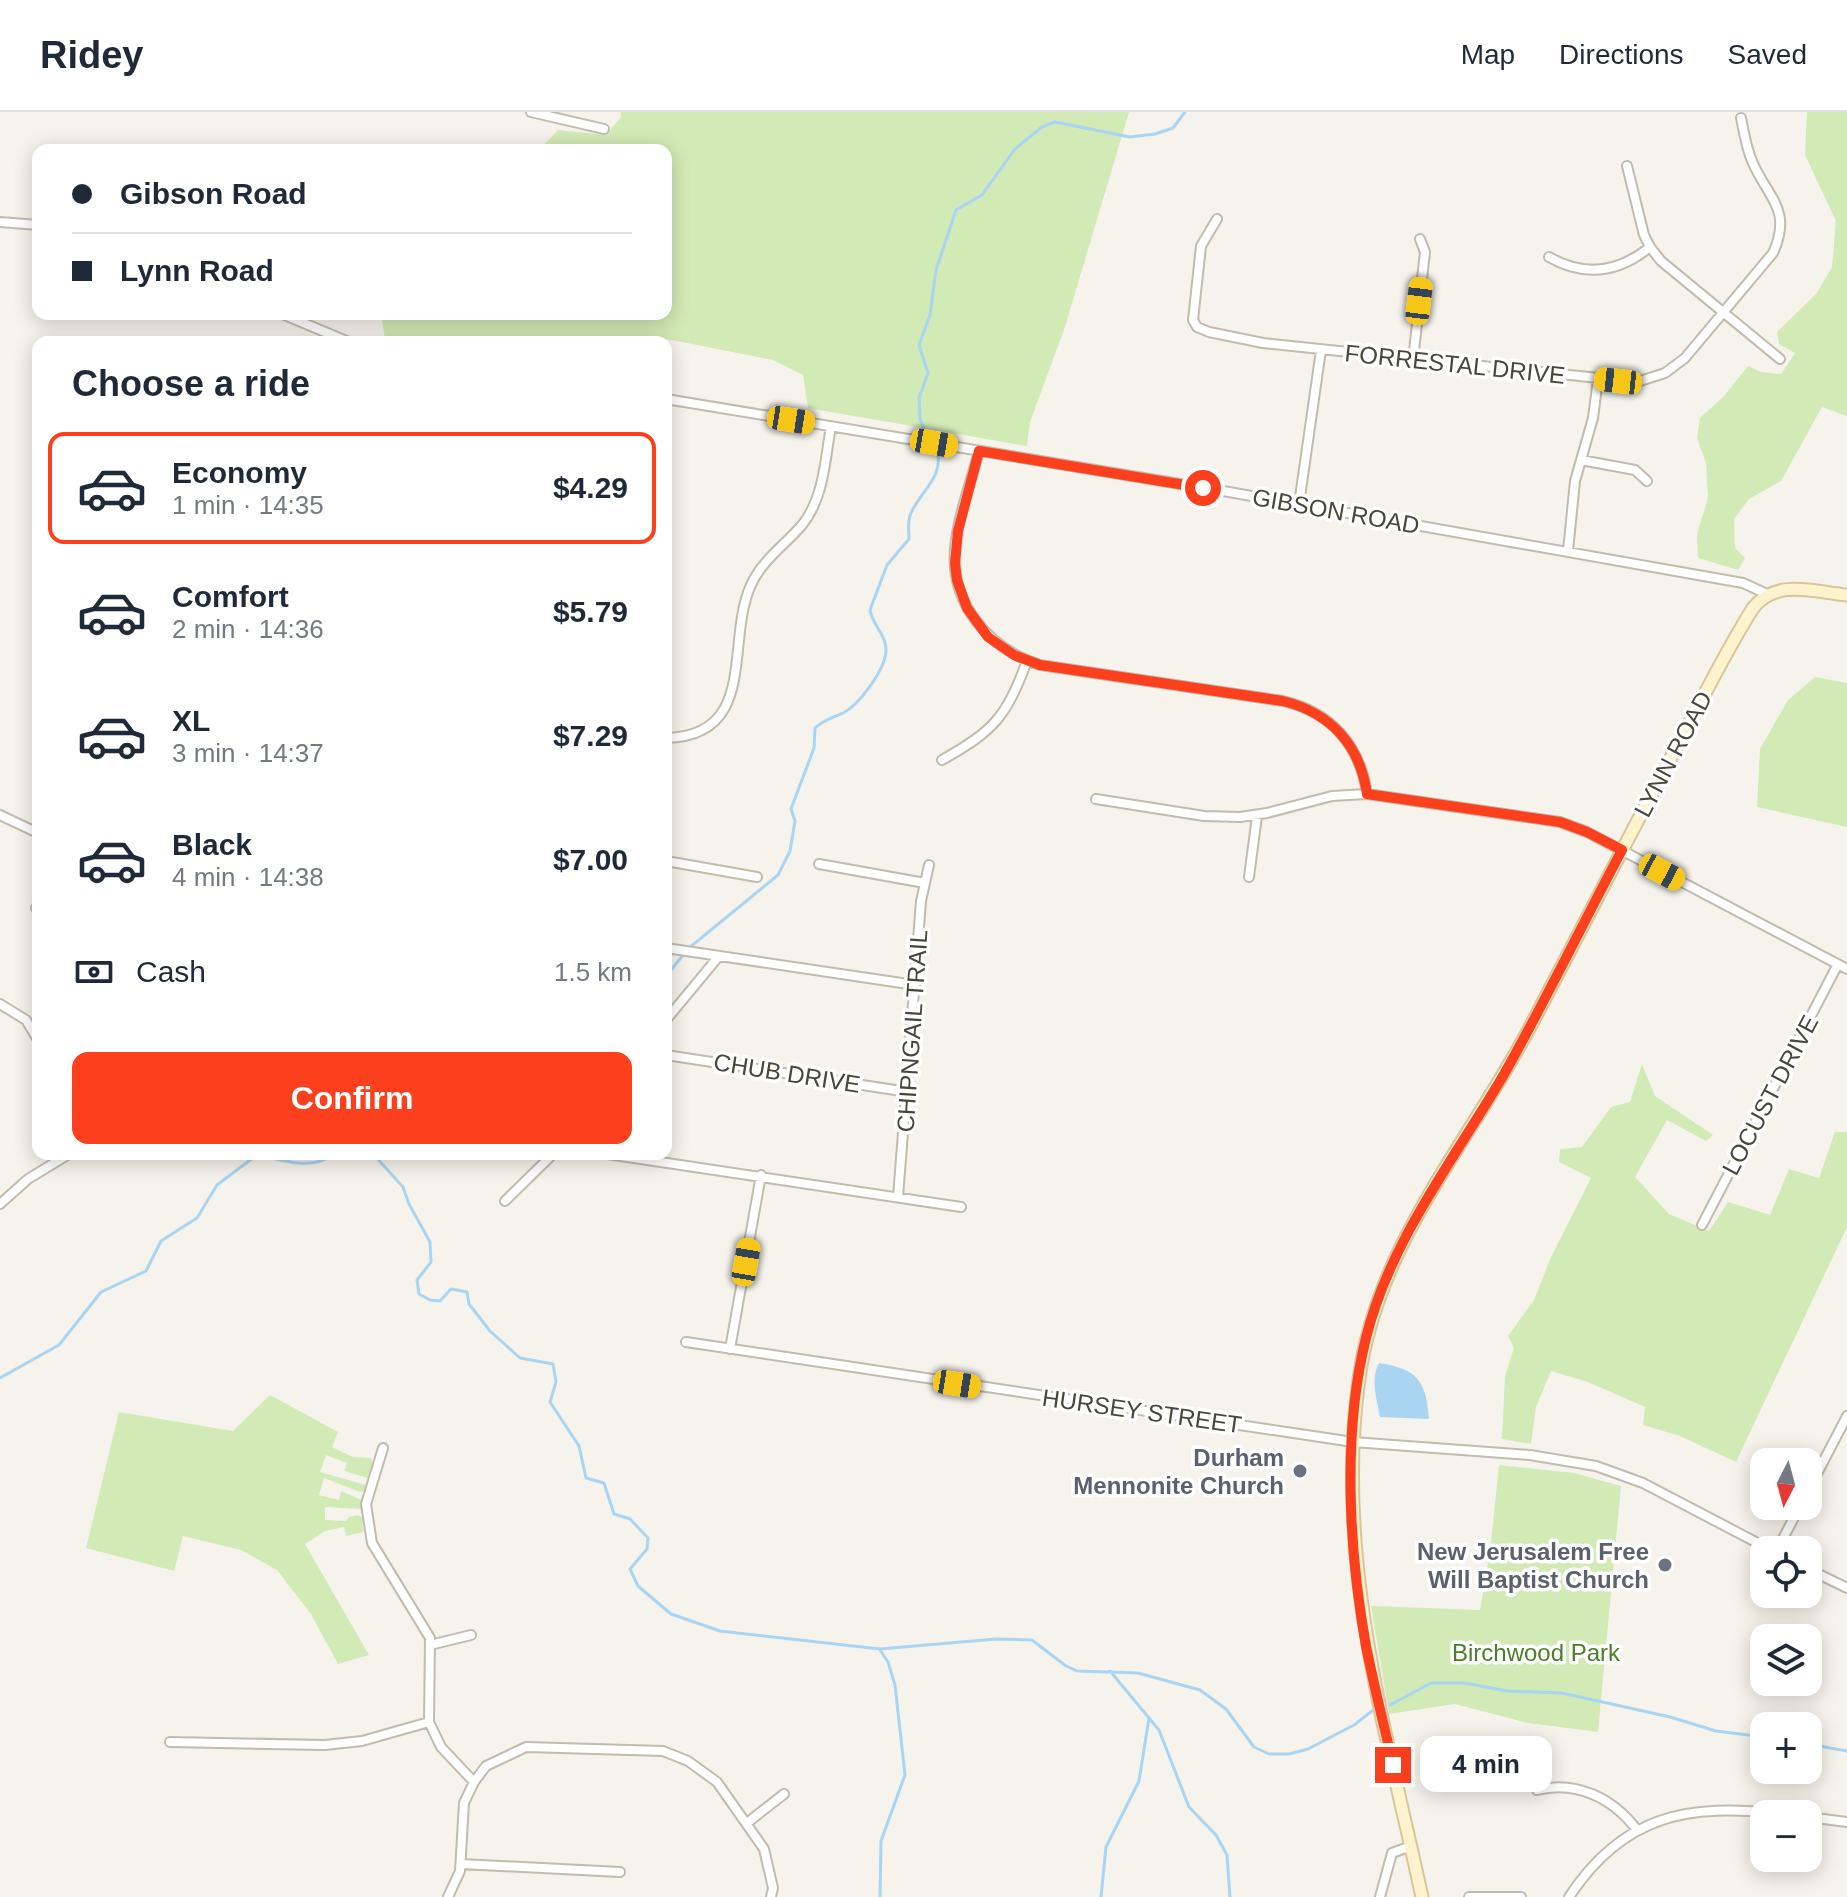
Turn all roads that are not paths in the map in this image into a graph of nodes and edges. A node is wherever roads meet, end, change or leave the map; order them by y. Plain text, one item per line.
1 (531, 112) edge
2 (1741, 118) dead end
3 (604, 129) dead end
4 (1627, 166) dead end
5 (1217, 219) dead end
6 (0, 222) edge
7 (32, 225) edge
8 (1420, 239) dead end
9 (1650, 247) junction
10 (1549, 257) dead end
11 (1723, 313) junction
12 (296, 320) edge
13 (335, 336) edge
14 (1321, 350) junction
15 (1780, 359) dead end
16 (1413, 360) junction
17 (1598, 379) junction
18 (672, 400) edge
19 (831, 426) junction
20 (979, 451) junction
21 (1581, 460) junction
22 (1647, 481) dead end
23 (1299, 504) junction
24 (1568, 551) junction
25 (1767, 594) junction
26 (1847, 595) edge
27 (1027, 661) junction
28 (672, 738) edge
29 (942, 760) dead end
30 (1367, 794) junction
31 (1096, 799) dead end
32 (0, 815) edge
33 (1257, 816) junction
34 (32, 830) edge
35 (1622, 850) junction
36 (672, 862) edge
37 (819, 864) dead end
38 (929, 865) dead end
39 (757, 877) dead end
40 (1249, 877) dead end
41 (925, 883) junction
42 (672, 949) edge
43 (719, 956) junction
44 (1843, 967) edge
45 (915, 985) junction
46 (0, 1004) edge
47 (672, 1013) edge
48 (32, 1030) edge
49 (672, 1056) edge
50 (908, 1092) junction
51 (59, 1160) edge
52 (547, 1160) edge
53 (651, 1160) edge
54 (761, 1175) junction
55 (898, 1197) junction
56 (505, 1201) dead end
57 (0, 1204) edge
58 (961, 1207) dead end
59 (1702, 1225) dead end
60 (686, 1342) dead end
61 (730, 1349) junction
62 (1847, 1416) edge
63 (1353, 1442) junction
64 (383, 1448) dead end
65 (1822, 1464) edge
66 (1750, 1539) edge
67 (1822, 1576) edge
68 (1847, 1588) edge
69 (471, 1635) dead end
70 (430, 1645) junction
71 (429, 1722) junction
72 (170, 1742) dead end
73 (474, 1782) junction
74 (1537, 1790) dead end
75 (784, 1794) dead end
76 (1750, 1812) edge
77 (1822, 1819) edge
78 (1847, 1822) edge
79 (747, 1823) junction
80 (1637, 1830) junction
81 (1411, 1846) junction
82 (461, 1864) junction
83 (620, 1872) dead end
84 (448, 1897) edge
85 (771, 1897) edge
86 (1380, 1897) edge
87 (1422, 1897) edge
88 (1469, 1897) edge
89 (1521, 1897) edge
90 (1569, 1897) edge

1 - 3 street
2 - 11 street, FORRESTAL DRIVE
4 - 9 street
5 - 14 street, FORRESTAL DRIVE
6 - 7 street
8 - 16 street
9 - 10 street
9 - 11 street
11 - 15 street
11 - 17 street, FORRESTAL DRIVE
12 - 13 street
14 - 16 street, FORRESTAL DRIVE
14 - 23 street
16 - 17 street, FORRESTAL DRIVE
17 - 21 street
18 - 19 street, GIBSON ROAD
19 - 20 street, GIBSON ROAD
19 - 28 street
20 - 23 street, GIBSON ROAD
20 - 27 street
21 - 22 street
21 - 24 street
23 - 24 street, GIBSON ROAD
24 - 25 street, GIBSON ROAD
25 - 26 street
25 - 35 street, LYNN ROAD
27 - 29 street
27 - 30 street
30 - 33 street
30 - 35 street
31 - 33 street
32 - 34 street
33 - 40 street
35 - 44 street
35 - 63 street, LYNN ROAD
36 - 39 street
37 - 41 street
38 - 41 street, CHIPNGAIL TRAIL
41 - 45 street, CHIPNGAIL TRAIL
42 - 43 street
43 - 45 street
43 - 47 street
44 - 59 street, LOCUST DRIVE
45 - 50 street, CHIPNGAIL TRAIL
46 - 48 street
49 - 50 street, CHUB DRIVE
50 - 55 street, CHIPNGAIL TRAIL
51 - 57 street
52 - 56 street
53 - 54 street
54 - 55 street
54 - 61 street
55 - 58 street
60 - 61 street, HURSEY STREET
61 - 63 street, HURSEY STREET
62 - 65 street
63 - 66 street, HURSEY STREET
63 - 81 street, LYNN ROAD
64 - 70 street
67 - 68 street
69 - 70 street
70 - 71 street
71 - 72 street
71 - 73 street
73 - 79 street
73 - 82 street
74 - 80 street
75 - 79 street
76 - 80 street
77 - 78 street
79 - 85 street
80 - 90 street
81 - 86 street
81 - 87 street, LYNN ROAD
82 - 83 street
82 - 84 street
88 - 89 street

